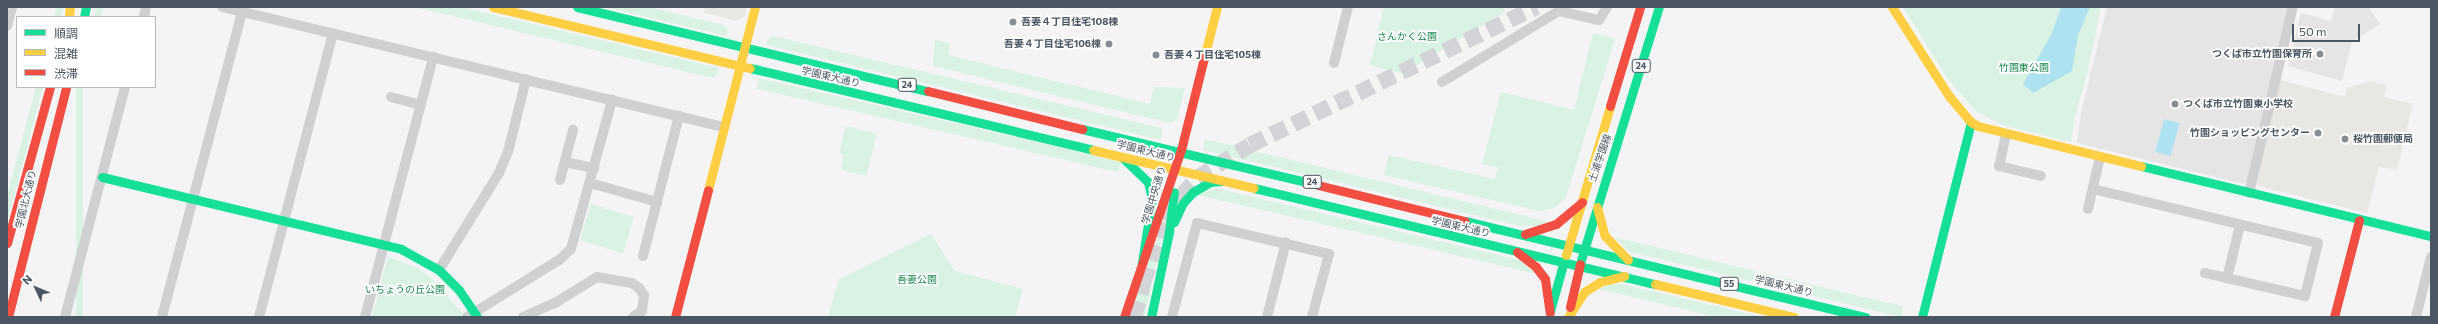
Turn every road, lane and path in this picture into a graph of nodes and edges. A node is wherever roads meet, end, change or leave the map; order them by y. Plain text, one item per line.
1 (12, 7) edge
2 (222, 7) edge
3 (493, 7) edge
4 (577, 7) edge
5 (755, 7) edge
6 (1217, 7) edge
7 (1348, 7) edge
8 (1607, 7) edge
9 (1640, 7) edge
10 (1659, 7) edge
11 (1892, 7) edge
12 (2292, 9) dead end
13 (242, 12) junction
14 (7, 26) edge
15 (333, 33) junction
16 (745, 46) junction
17 (433, 57) junction
18 (1334, 63) dead end
19 (739, 66) junction
20 (526, 79) junction
21 (1442, 82) dead end
22 (50, 88) edge
23 (66, 88) edge
24 (126, 88) edge
25 (391, 98) dead end
26 (612, 100) junction
27 (421, 105) junction
28 (679, 116) junction
29 (1971, 122) junction
30 (723, 127) junction
31 (573, 130) dead end
32 (2006, 134) junction
33 (1181, 150) junction
34 (1120, 156) junction
35 (2100, 157) junction
36 (565, 162) junction
37 (594, 168) junction
38 (1177, 169) junction
39 (2041, 176) dead end
40 (102, 178) junction
41 (560, 180) dead end
42 (1222, 181) junction
43 (590, 184) junction
44 (2092, 189) junction
45 (2249, 193) junction
46 (193, 199) junction
47 (1582, 201) junction
48 (657, 202) junction
49 (1596, 204) junction
50 (2088, 209) dead end
51 (2359, 220) junction
52 (284, 221) junction
53 (2240, 225) junction
54 (1169, 232) junction
55 (1523, 234) junction
56 (2431, 236) edge
57 (1286, 242) junction
58 (7, 243) edge
59 (384, 244) junction
60 (1569, 246) junction
61 (1512, 249) junction
62 (1583, 250) junction
63 (643, 256) dead end
64 (2431, 257) edge
65 (1629, 260) junction
66 (1564, 261) junction
67 (1142, 262) junction
68 (1580, 264) junction
69 (439, 270) junction
70 (2205, 273) dead end
71 (1624, 276) junction
72 (2227, 278) junction
73 (1549, 315) edge
74 (473, 316) edge
75 (8, 317) edge
76 (65, 317) edge
77 (162, 317) edge
78 (259, 317) edge
79 (365, 317) edge
80 (523, 317) edge
81 (633, 317) edge
82 (675, 317) edge
83 (1124, 317) edge
84 (1151, 317) edge
85 (1172, 317) edge
86 (1267, 317) edge
87 (1312, 317) edge
88 (1568, 317) edge
89 (1794, 317) edge
90 (1866, 317) edge
91 (1922, 317) edge
92 (2334, 317) edge
93 (2416, 317) edge

1 - 14 street
2 - 13 street
3 - 19 main road, 学園東大通り / 24
4 - 16 main road, 学園東大通り / 24
5 - 16 main road
6 - 33 main road, 学園中央通り
7 - 18 street
8 - 21 street
9 - 47 main road, 土浦学園線 / 24
10 - 49 main road, 土浦学園線 / 24
11 - 29 main road
12 - 45 street
13 - 15 street
13 - 46 street
15 - 17 street
15 - 52 street
16 - 19 main road
16 - 33 main road, 学園東大通り / 24
17 - 20 street
17 - 27 street
19 - 30 main road
19 - 34 main road, 学園東大通り / 24
20 - 26 street
20 - 69 street
22 - 58 main road, 学園北大通り
23 - 75 main road, 学園北大通り
24 - 40 street
25 - 27 street
26 - 28 street
26 - 37 street
27 - 59 street
28 - 30 street
28 - 48 street
29 - 32 main road
29 - 91 main road
30 - 82 main road
31 - 36 street
32 - 35 main road
32 - 39 street
33 - 38 main road, 学園中央通り
33 - 55 main road, 学園東大通り / 24
34 - 38 main road, 学園東大通り / 24
34 - 67 main road
35 - 44 street
35 - 45 main road
36 - 37 street
36 - 41 street
37 - 43 street
38 - 42 main road, 学園東大通り / 24
38 - 54 main road, 学園中央通り
38 - 67 main road, 学園中央通り
40 - 46 main road
40 - 76 street
42 - 54 main road
42 - 61 main road, 学園東大通り / 24
43 - 48 street
43 - 74 street
44 - 50 street
44 - 53 street
45 - 51 main road
46 - 52 main road
46 - 77 street
47 - 55 main road
47 - 60 main road, 土浦学園線 / 24
48 - 63 street
49 - 62 main road, 土浦学園線 / 24
49 - 65 main road
51 - 56 main road
51 - 92 main road
52 - 59 main road
52 - 78 street
53 - 72 street
53 - 72 street
54 - 84 main road, 学園中央通り
55 - 60 main road, 学園東大通り / 24
57 - 85 street
57 - 86 street
57 - 87 street
59 - 69 main road
59 - 79 street
60 - 62 main road, 学園東大通り / 24
60 - 66 main road, 土浦学園線 / 24
61 - 66 main road, 学園東大通り / 24
61 - 73 main road
62 - 65 main road, 学園東大通り / 55
62 - 68 main road, 土浦学園線 / 24
64 - 93 street
65 - 90 main road, 学園東大通り / 55
66 - 68 main road, 学園東大通り / 55
66 - 73 main road, 土浦学園線
67 - 83 main road, 学園中央通り
68 - 71 main road, 学園東大通り / 55
68 - 88 main road, 土浦学園線
69 - 74 main road
70 - 72 street
71 - 88 main road
71 - 89 main road, 学園東大通り / 55
80 - 81 street

